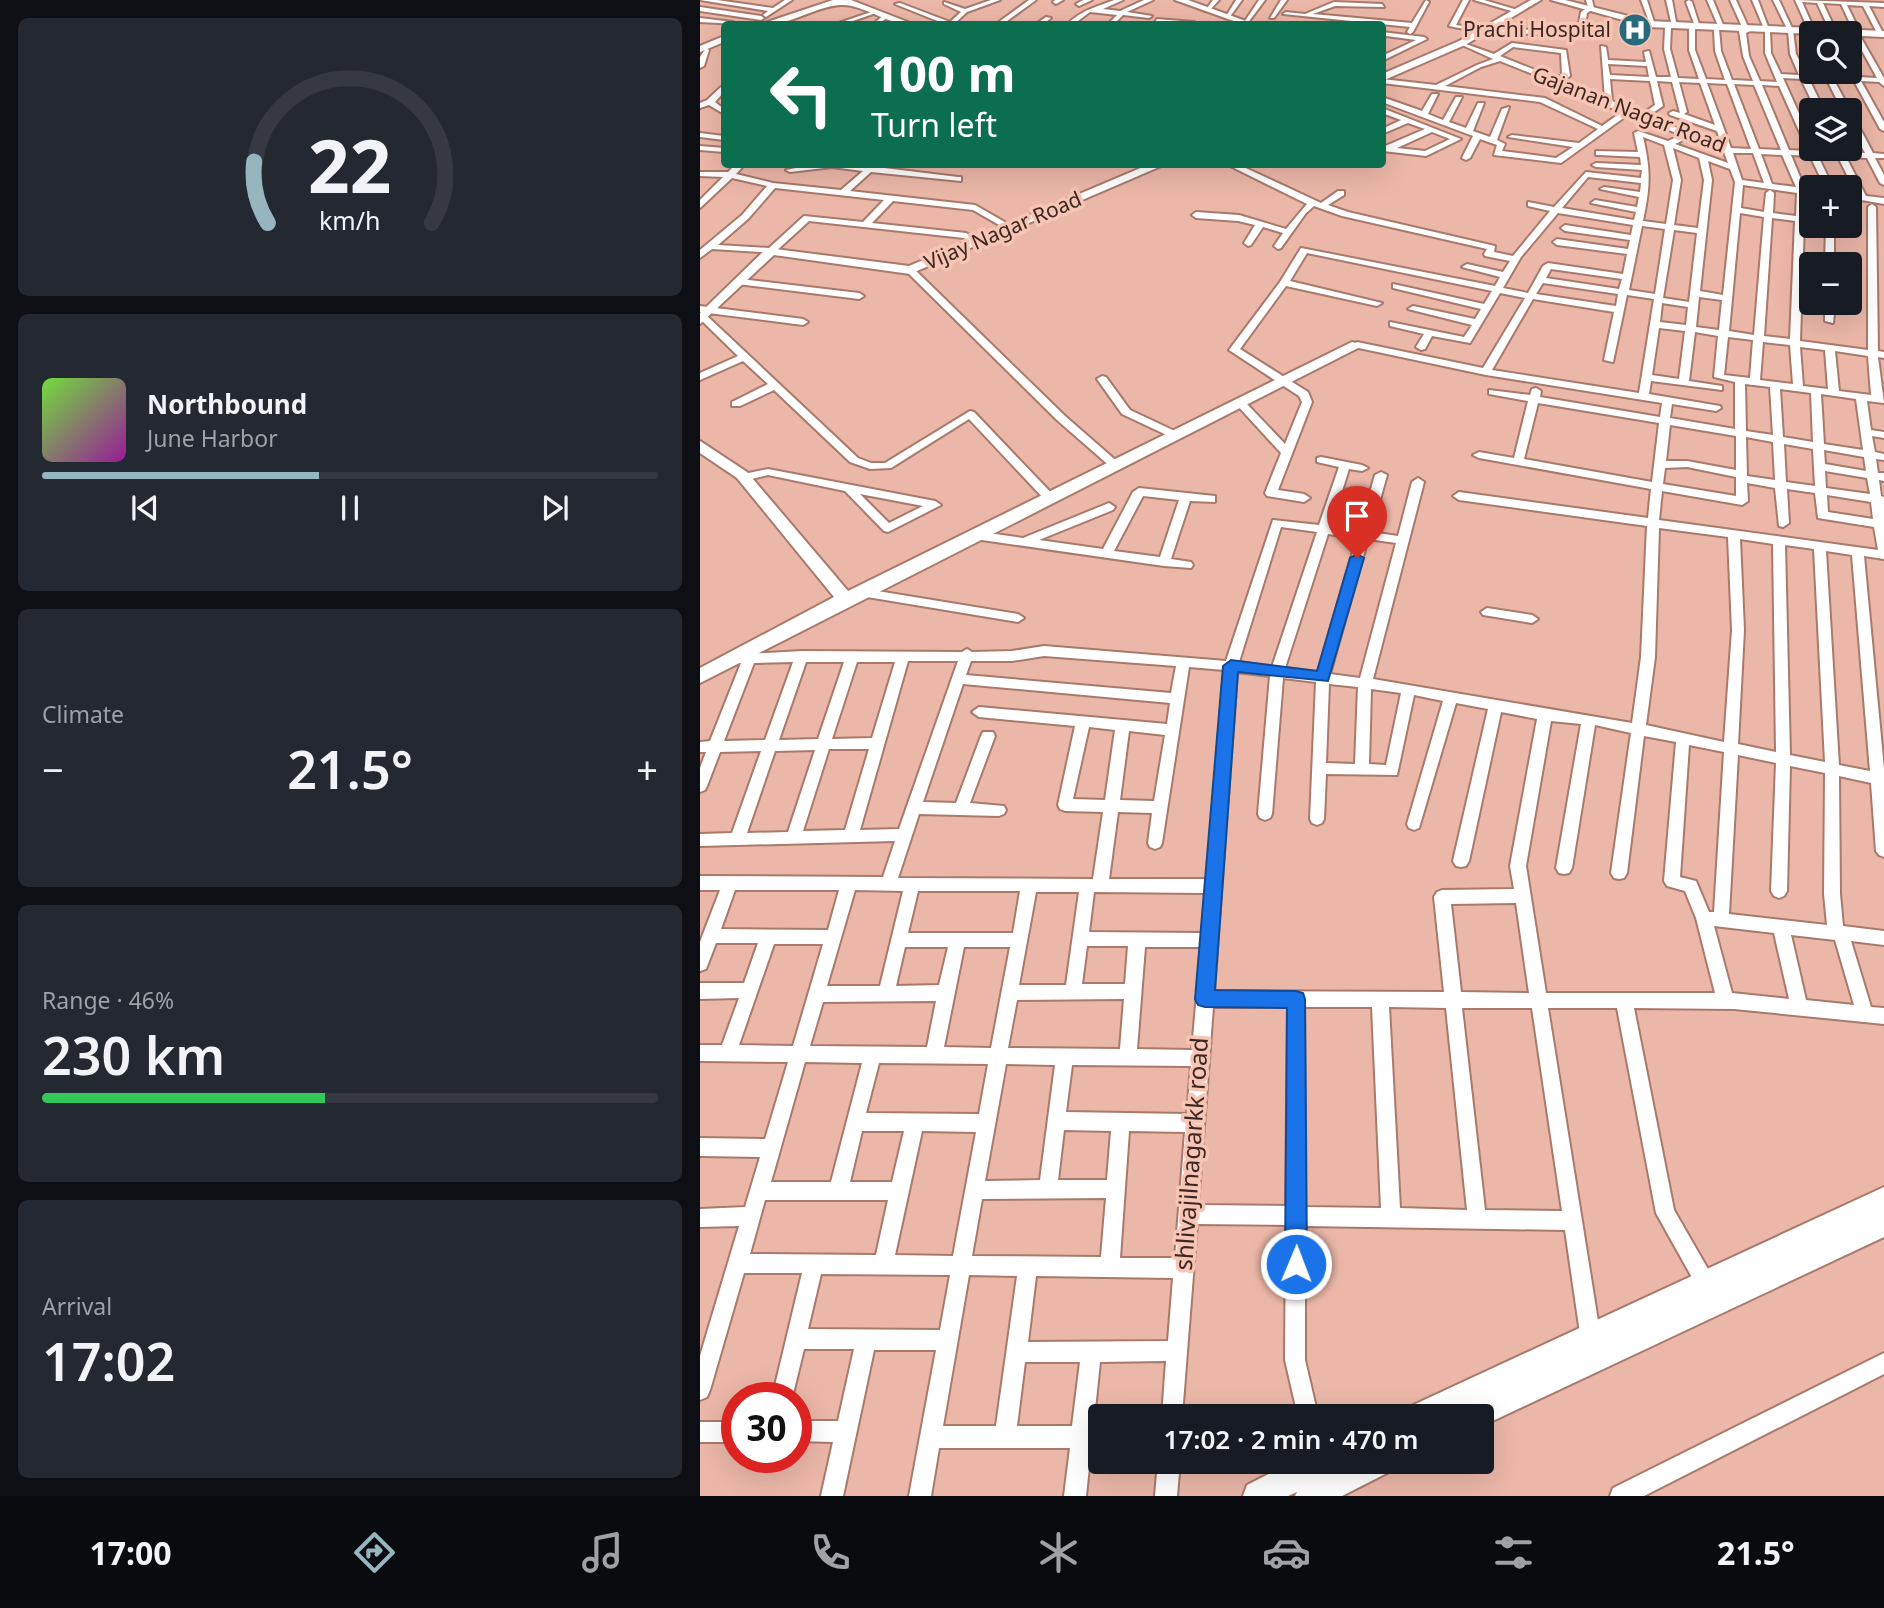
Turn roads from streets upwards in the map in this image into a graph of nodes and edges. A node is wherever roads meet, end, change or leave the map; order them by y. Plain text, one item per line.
1 (703, 0) edge
2 (710, 0) edge
3 (775, 0) edge
4 (996, 0) edge
5 (1033, 0) edge
6 (1089, 0) edge
7 (1120, 0) edge
8 (1150, 0) edge
9 (1179, 0) edge
10 (1216, 0) edge
11 (1240, 0) edge
12 (1262, 0) edge
13 (1284, 0) edge
14 (1295, 0) edge
15 (1466, 0) edge
16 (1477, 0) edge
17 (1539, 0) edge
18 (1555, 0) edge
19 (1644, 0) edge
20 (1669, 0) edge
21 (1710, 0) edge
22 (1733, 0) edge
23 (1755, 0) edge
24 (1776, 0) edge
25 (1799, 0) edge
26 (787, 1) edge
27 (848, 1) edge
28 (1390, 1) edge
29 (1819, 1) edge
30 (1842, 1) edge
31 (1310, 2) edge
32 (1426, 2) dead end
33 (1689, 2) dead end
34 (946, 3) dead end
35 (898, 4) dead end
36 (1079, 4) dead end
37 (1865, 4) junction
38 (1884, 5) edge
39 (1382, 6) junction
40 (1587, 7) edge
41 (700, 8) edge
42 (774, 10) junction
43 (1207, 10) junction
44 (965, 11) junction
45 (1095, 11) junction
46 (1518, 11) junction
47 (876, 12) junction
48 (1122, 13) junction
49 (1286, 15) dead end
50 (886, 16) junction
51 (1149, 16) dead end
52 (1305, 16) junction
53 (1080, 17) junction
54 (1272, 17) dead end
55 (1048, 18) dead end
56 (1228, 18) junction
57 (700, 20) edge
58 (938, 20) junction
59 (764, 21) edge
60 (789, 21) edge
61 (848, 21) edge
62 (880, 21) edge
63 (900, 21) edge
64 (934, 21) edge
65 (941, 21) edge
66 (953, 21) edge
67 (1003, 21) edge
68 (1044, 21) edge
69 (1074, 21) edge
70 (1101, 21) edge
71 (1114, 21) edge
72 (1223, 21) edge
73 (1238, 21) edge
74 (1249, 21) edge
75 (1350, 21) edge
76 (1360, 21) edge
77 (1808, 21) edge
78 (1828, 21) edge
79 (1850, 21) edge
80 (721, 23) edge
81 (1386, 24) edge
82 (1653, 24) junction
83 (1413, 25) junction
84 (1672, 27) junction
85 (1695, 28) junction
86 (1719, 29) junction
87 (1485, 30) junction
88 (1745, 30) junction
89 (1767, 30) junction
90 (1790, 31) junction
91 (1799, 31) edge
92 (1386, 34) edge
93 (1862, 34) edge
94 (1408, 36) junction
95 (1883, 36) edge
96 (721, 42) edge
97 (1462, 43) junction
98 (1862, 46) edge
99 (1408, 47) junction
100 (702, 50) edge
101 (1423, 52) dead end
102 (1386, 57) edge
103 (1497, 58) junction
104 (700, 66) edge
105 (1799, 67) edge
106 (1386, 76) edge
107 (1386, 77) edge
108 (1799, 78) edge
109 (1677, 79) junction
110 (1862, 79) edge
111 (1607, 80) junction
112 (1702, 80) junction
113 (1781, 80) junction
114 (1651, 81) junction
115 (1883, 81) edge
116 (1553, 82) junction
117 (1731, 82) junction
118 (1756, 82) junction
119 (1859, 84) edge
120 (1438, 87) junction
121 (721, 92) edge
122 (1435, 96) dead end
123 (1459, 99) dead end
124 (1386, 101) edge
125 (710, 102) junction
126 (1604, 103) junction
127 (1481, 105) dead end
128 (700, 106) edge
129 (1506, 109) dead end
130 (721, 110) edge
131 (1386, 112) edge
132 (1627, 112) junction
133 (1683, 112) dead end
134 (1673, 113) dead end
135 (1423, 115) junction
136 (1642, 117) junction
137 (1408, 120) junction
138 (1799, 121) edge
139 (1446, 123) junction
140 (1884, 128) edge
141 (1432, 129) junction
142 (1603, 129) junction
143 (1719, 129) junction
144 (1386, 130) edge
145 (1472, 134) junction
146 (700, 135) edge
147 (1688, 135) junction
148 (1512, 137) dead end
149 (721, 138) edge
150 (1862, 140) edge
151 (1492, 141) junction
152 (1580, 145) junction
153 (1668, 145) junction
154 (700, 148) edge
155 (721, 150) edge
156 (1726, 150) junction
157 (1756, 151) junction
158 (1799, 151) edge
159 (1784, 152) junction
160 (1599, 153) dead end
161 (1862, 154) edge
162 (1643, 155) junction
163 (1870, 155) junction
164 (1703, 156) junction
165 (1884, 156) edge
166 (1466, 158) dead end
167 (1845, 161) edge
168 (1596, 165) dead end
169 (1732, 167) junction
170 (737, 168) edge
171 (742, 168) edge
172 (807, 168) edge
173 (871, 168) edge
174 (879, 168) edge
175 (1152, 168) edge
176 (1239, 168) edge
177 (1646, 168) junction
178 (790, 170) dead end
179 (700, 174) edge
180 (730, 175) junction
181 (958, 179) dead end
182 (1799, 179) edge
183 (1645, 181) junction
184 (1738, 182) junction
185 (1884, 183) edge
186 (773, 185) junction
187 (1604, 189) dead end
188 (1770, 190) junction
189 (1799, 191) edge
190 (843, 193) junction
191 (1340, 193) dead end
192 (1644, 195) junction
193 (890, 198) junction
194 (1863, 198) joint
195 (1884, 201) edge
196 (1531, 204) dead end
197 (1595, 204) dead end
198 (700, 205) edge
199 (1318, 205) junction
200 (1872, 206) dead end
201 (1557, 210) junction
202 (1641, 210) junction
203 (1736, 210) junction
204 (1196, 215) dead end
205 (1769, 215) junction
206 (1799, 219) edge
207 (1639, 223) junction
208 (865, 225) junction
209 (1260, 225) junction
210 (1671, 227) junction
211 (1011, 228) junction
212 (1565, 228) dead end
213 (1701, 231) junction
214 (1288, 232) junction
215 (1636, 237) junction
216 (1804, 238) edge
217 (977, 242) junction
218 (1557, 242) dead end
219 (1248, 243) dead end
220 (1278, 246) dead end
221 (1872, 249) junction
222 (705, 250) edge
223 (771, 251) junction
224 (1884, 251) edge
225 (1632, 252) junction
226 (1515, 259) junction
227 (1467, 267) dead end
228 (910, 270) junction
229 (1506, 275) junction
230 (1627, 277) junction
231 (1540, 280) junction
232 (740, 282) junction
233 (1283, 283) junction
234 (1396, 286) dead end
235 (1497, 290) junction
236 (1624, 292) junction
237 (1693, 293) junction
238 (859, 296) dead end
239 (1530, 296) junction
240 (1727, 298) junction
241 (1659, 299) junction
242 (1377, 303) dead end
243 (1692, 305) junction
244 (1487, 307) junction
245 (1413, 309) dead end
246 (1620, 310) junction
247 (703, 314) edge
248 (1830, 315) edge
249 (1830, 321) dead end
250 (803, 322) dead end
251 (1478, 323) junction
252 (1393, 324) dead end
253 (1654, 324) junction
254 (1689, 328) junction
255 (1430, 332) junction
256 (1723, 332) junction
257 (1760, 337) junction
258 (1795, 341) junction
259 (1357, 345) joint
260 (1421, 347) dead end
261 (1830, 347) junction
262 (1878, 354) edge
263 (745, 356) junction
264 (1609, 360) dead end
265 (1486, 372) junction
266 (700, 377) edge
267 (1645, 377) junction
268 (1102, 379) dead end
269 (1539, 380) junction
270 (1740, 380) junction
271 (1286, 382) junction
272 (1755, 382) junction
273 (1684, 383) junction
274 (775, 385) junction
275 (1775, 385) junction
276 (1718, 388) dead end
277 (1798, 388) junction
278 (1816, 391) junction
279 (1493, 392) dead end
280 (1834, 393) junction
281 (1643, 397) junction
282 (1861, 398) junction
283 (1534, 399) junction
284 (1880, 400) edge
285 (1667, 401) junction
286 (736, 404) dead end
287 (1241, 404) junction
288 (1716, 408) dead end
289 (1665, 421) junction
290 (1866, 432) junction
291 (1740, 433) junction
292 (1884, 435) edge
293 (1177, 436) junction
294 (1778, 440) junction
295 (700, 446) edge
296 (1817, 446) junction
297 (1286, 452) junction
298 (1479, 454) dead end
299 (1868, 454) junction
300 (1884, 457) edge
301 (1321, 460) dead end
302 (1518, 462) junction
303 (1662, 465) junction
304 (1116, 466) junction
305 (1345, 466) junction
306 (1819, 467) junction
307 (1362, 468) dead end
308 (1381, 475) dead end
309 (743, 477) junction
310 (1742, 477) junction
311 (1878, 477) edge
312 (1418, 482) dead end
313 (1782, 485) junction
314 (1658, 487) junction
315 (849, 489) junction
316 (1820, 491) junction
317 (1186, 496) junction
318 (1459, 496) dead end
319 (1050, 498) junction
320 (1304, 498) dead end
321 (1211, 499) dead end
322 (1880, 500) edge
323 (1109, 507) dead end
324 (1653, 523) junction
325 (1783, 523) dead end
326 (1882, 524) edge
327 (1324, 528) junction
328 (1734, 534) junction
329 (975, 535) junction
330 (1364, 535) junction
331 (1402, 540) junction
332 (1779, 540) junction
333 (1025, 542) junction
334 (1820, 546) junction
335 (1858, 552) junction
336 (1106, 554) junction
337 (1884, 554) edge
338 (1164, 562) junction
339 (1188, 565) dead end
340 (852, 596) junction
341 (1487, 611) dead end
342 (1018, 618) dead end
343 (1532, 619) dead end
344 (967, 654) junction
345 (902, 655) junction
346 (802, 656) junction
347 (852, 656) junction
348 (743, 658) junction
349 (1183, 662) junction
350 (1231, 666) junction
351 (1277, 671) junction
352 (700, 676) edge
353 (1323, 677) junction
354 (959, 679) junction
355 (1365, 683) junction
356 (1408, 689) junction
357 (1451, 696) junction
358 (1177, 699) junction
359 (1496, 705) junction
360 (979, 712) dead end
361 (1545, 715) junction
362 (1589, 719) junction
363 (1083, 721) junction
364 (1123, 725) junction
365 (1637, 729) junction
366 (1172, 730) junction
367 (988, 736) dead end
368 (1684, 738) junction
369 (877, 743) junction
370 (824, 745) junction
371 (716, 746) junction
372 (769, 746) junction
373 (700, 747) edge
374 (1733, 748) junction
375 (1783, 760) junction
376 (1319, 768) junction
377 (1362, 768) junction
378 (1832, 769) junction
379 (1882, 780) edge
380 (700, 786) edge
381 (1112, 807) junction
382 (1160, 807) junction
383 (914, 808) junction
384 (961, 808) junction
385 (999, 810) dead end
386 (1265, 814) dead end
387 (1317, 819) dead end
388 (1414, 824) dead end
389 (905, 835) junction
390 (851, 836) junction
391 (793, 837) junction
392 (737, 839) junction
393 (700, 840) edge
394 (1155, 843) dead end
395 (1884, 851) edge
396 (1461, 861) dead end
397 (1564, 868) dead end
398 (1619, 873) dead end
399 (700, 883) edge
400 (730, 883) junction
401 (849, 884) junction
402 (888, 884) junction
403 (912, 884) junction
404 (1029, 885) junction
405 (1094, 886) junction
406 (1213, 886) junction
407 (1779, 891) dead end
408 (1523, 896) junction
409 (1713, 919) junction
410 (1781, 927) junction
411 (1839, 933) junction
412 (710, 936) junction
413 (768, 937) junction
414 (834, 937) junction
415 (1884, 938) edge
416 (1080, 939) junction
417 (899, 940) junction
418 (957, 940) junction
419 (1019, 940) junction
420 (1138, 940) junction
421 (1209, 940) junction
422 (700, 964) edge
423 (750, 990) junction
424 (700, 991) edge
425 (1133, 991) junction
426 (1073, 992) junction
427 (946, 993) junction
428 (1009, 993) junction
429 (817, 994) junction
430 (886, 994) junction
431 (1205, 999) junction
432 (1296, 999) junction
433 (1380, 1000) junction
434 (1453, 1000) junction
435 (1541, 1000) junction
436 (1624, 1001) junction
437 (1726, 1002) junction
438 (1799, 1008) junction
439 (1865, 1014) junction
440 (1884, 1016) edge
441 (700, 1053) edge
442 (729, 1053) junction
443 (799, 1056) junction
444 (872, 1056) junction
445 (933, 1057) junction
446 (997, 1057) junction
447 (1065, 1058) junction
448 (1128, 1058) junction
449 (1200, 1058) junction
450 (1057, 1121) junction
451 (856, 1122) junction
452 (915, 1122) junction
453 (1121, 1122) junction
454 (985, 1123) junction
455 (1195, 1123) junction
456 (700, 1147) edge
457 (772, 1148) junction
458 (1116, 1189) junction
459 (974, 1190) junction
460 (1048, 1190) junction
461 (759, 1191) junction
462 (838, 1191) junction
463 (900, 1191) junction
464 (1884, 1200) edge
465 (1188, 1214) junction
466 (751, 1216) junction
467 (1297, 1216) junction
468 (700, 1218) edge
469 (1391, 1218) junction
470 (1477, 1219) junction
471 (1573, 1221) junction
472 (1884, 1223) edge
473 (738, 1263) junction
474 (814, 1264) junction
475 (883, 1265) junction
476 (960, 1267) junction
477 (1028, 1267) junction
478 (1110, 1268) junction
479 (1184, 1268) junction
480 (1706, 1283) junction
481 (796, 1339) junction
482 (947, 1340) junction
483 (866, 1341) junction
484 (1593, 1348) junction
485 (1177, 1350) junction
486 (1017, 1352) junction
487 (1091, 1352) junction
488 (1884, 1363) edge
489 (786, 1382) edge
490 (701, 1385) edge
491 (1173, 1404) edge
492 (1305, 1404) edge
493 (1451, 1404) edge
494 (1494, 1404) edge
495 (812, 1431) edge
496 (700, 1432) edge
497 (721, 1432) edge
498 (845, 1432) junction
499 (930, 1437) junction
500 (1005, 1437) junction
501 (1080, 1437) junction
502 (1167, 1474) edge
503 (1299, 1474) edge
504 (1355, 1474) edge
505 (832, 1496) edge
506 (920, 1496) edge
507 (1075, 1496) edge
508 (1166, 1496) edge
509 (1258, 1496) edge
510 (1310, 1496) edge
511 (1621, 1496) edge

1 - 2 street
2 - 41 street
2 - 42 street
3 - 26 street
4 - 44 street
5 - 67 street
6 - 36 street
7 - 45 street
8 - 48 street
9 - 43 street
10 - 43 street
11 - 56 street
12 - 74 street
13 - 54 street
14 - 31 street
15 - 87 street
16 - 46 street
17 - 40 street
17 - 46 street
18 - 40 street
19 - 82 street
20 - 84 street
21 - 86 street
22 - 88 street
23 - 89 street
24 - 90 street
25 - 29 street
25 - 77 street
26 - 42 street
27 - 47 street
27 - 59 street
27 - 60 street
28 - 39 street
29 - 30 street
29 - 78 street
30 - 37 street
30 - 79 street
32 - 83 street
33 - 85 street
34 - 44 street
35 - 58 street
37 - 38 street
37 - 95 street
39 - 52 street
39 - 76 street
40 - 82 street
40 - 84 street
40 - 87 street
41 - 59 street
42 - 59 street
43 - 56 street
44 - 66 street
45 - 48 street
45 - 53 street
46 - 87 street
47 - 50 street
47 - 61 street
48 - 51 street
48 - 71 street
49 - 52 street
50 - 62 street
50 - 63 street
52 - 75 street
53 - 69 street
53 - 70 street
55 - 68 street
56 - 72 street
56 - 73 street
57 - 80 street
58 - 64 street
58 - 65 street
81 - 83 street
82 - 84 street
83 - 94 street
84 - 85 street
84 - 109 street
85 - 86 street
85 - 112 street
86 - 88 street
86 - 117 street
87 - 97 street
88 - 89 street
88 - 118 street
89 - 90 street
89 - 113 street
90 - 91 street
90 - 105 street
92 - 94 street
93 - 95 street
94 - 99 street
96 - 100 street
97 - 103 street, Gajanan Nagar Road
97 - 106 street
98 - 115 street
99 - 101 street
99 - 102 street
100 - 104 street
103 - 116 street, Gajanan Nagar Road
103 - 116 street
103 - 120 street
107 - 120 street
108 - 113 street
109 - 112 street
109 - 114 street
109 - 133 street
110 - 115 street
111 - 114 street
111 - 114 street
111 - 126 street
112 - 117 street
112 - 143 street
113 - 118 street
113 - 138 street
114 - 136 street
116 - 126 street, Gajanan Nagar Road
117 - 118 street
117 - 157 street
118 - 159 street
119 - 140 street
120 - 142 street
121 - 125 street
122 - 135 street
123 - 139 street
124 - 135 street
125 - 128 street
125 - 130 street
126 - 132 street, Gajanan Nagar Road
127 - 145 street
129 - 151 street
131 - 137 street
132 - 136 street, Gajanan Nagar Road
132 - 142 street
134 - 143 street
135 - 139 street
136 - 147 street, Gajanan Nagar Road
137 - 141 street
137 - 144 street
139 - 145 street
141 - 141 street
142 - 152 street
143 - 156 street
145 - 151 street
145 - 166 street
146 - 149 street
147 - 153 street
147 - 156 street, Gajanan Nagar Road
148 - 152 street
150 - 163 street
151 - 152 street
153 - 162 street
153 - 164 street
153 - 210 street
154 - 155 street
156 - 157 street, Gajanan Nagar Road
156 - 169 street
157 - 159 street, Gajanan Nagar Road
157 - 188 street
158 - 159 street, Gajanan Nagar Road
159 - 182 street
160 - 162 street
161 - 163 street, Gajanan Nagar Road
162 - 177 street
163 - 165 street, Gajanan Nagar Road
163 - 185 street
164 - 169 street
164 - 213 street
167 - 194 street
168 - 177 street
169 - 184 street
170 - 180 street
171 - 180 street
172 - 178 street
173 - 190 street
174 - 181 street
175 - 211 street, Vijay Nagar Road
176 - 199 street
177 - 183 street
179 - 180 street
180 - 186 street
180 - 198 street
183 - 192 street
183 - 201 street
184 - 188 street
184 - 203 street
186 - 190 street
186 - 222 street
187 - 192 street
188 - 189 street
188 - 205 street
190 - 193 street
191 - 199 street
192 - 202 street
193 - 208 street
193 - 211 street
194 - 195 street
196 - 201 street
197 - 202 street
199 - 214 street
199 - 226 street
200 - 221 street
201 - 207 street
201 - 226 street
202 - 207 street
203 - 205 street
203 - 240 street
204 - 209 street
205 - 206 street
205 - 257 street
207 - 210 street
207 - 215 street
208 - 217 street
208 - 223 street
209 - 214 street
209 - 219 street
210 - 213 street
210 - 241 street
211 - 217 street, Vijay Nagar Road
212 - 215 street
213 - 237 street
214 - 220 street
215 - 225 street
216 - 258 street
217 - 228 street, Vijay Nagar Road
218 - 225 street
221 - 224 street
221 - 262 street
222 - 223 street
223 - 228 street, Vijay Nagar Road
223 - 232 street
225 - 230 street
226 - 229 street
227 - 229 street
228 - 304 street
229 - 235 street
230 - 231 street
230 - 236 street
231 - 236 street
231 - 239 street
232 - 238 street
232 - 247 street
233 - 235 street
233 - 242 street
233 - 271 street
234 - 244 street
235 - 239 street
235 - 244 street
236 - 241 street
236 - 246 street
237 - 240 street
237 - 243 street
239 - 246 street
239 - 265 street
240 - 256 street
241 - 243 street
241 - 253 street
243 - 254 street
244 - 251 street
245 - 251 street
246 - 264 street
247 - 250 street
247 - 263 street
248 - 249 street
251 - 255 street
252 - 255 street
253 - 254 street
253 - 267 street
254 - 256 street
254 - 273 street
255 - 260 street
256 - 257 street
256 - 270 street
257 - 258 street
257 - 272 street
258 - 261 street
258 - 277 street
259 - 265 street
259 - 271 street
261 - 262 street
261 - 280 street
262 - 284 street
263 - 266 street
263 - 274 street
265 - 269 street
267 - 273 street
267 - 281 street
268 - 293 street
269 - 281 street
269 - 283 street
270 - 272 street
270 - 291 street
271 - 287 street
271 - 297 street
272 - 275 street
273 - 276 street
274 - 286 street
274 - 319 street
275 - 277 street
275 - 294 street
277 - 278 street
278 - 280 street
278 - 296 street
279 - 283 street
280 - 282 street
281 - 285 street
282 - 284 street
282 - 290 street
283 - 289 street
283 - 302 street
285 - 288 street
285 - 289 street
287 - 293 street
287 - 297 street
289 - 291 street
289 - 303 street
290 - 292 street
290 - 299 street
291 - 294 street
291 - 310 street
293 - 304 street
294 - 296 street
294 - 313 street
295 - 309 street
296 - 299 street
296 - 306 street
297 - 320 street
298 - 302 street
299 - 300 street
299 - 311 street
301 - 305 street
302 - 314 street
303 - 310 street
303 - 314 street
304 - 319 street
305 - 307 street
305 - 327 street
306 - 311 street
306 - 316 street
308 - 330 street
309 - 315 street
309 - 340 street
310 - 313 street
310 - 314 street
311 - 322 street
312 - 331 street
313 - 316 street
313 - 325 street
314 - 324 street
315 - 315 street
316 - 322 street
316 - 326 street
317 - 321 street
317 - 336 street
317 - 338 street
318 - 324 street
319 - 329 street
322 - 326 street
323 - 333 street
324 - 328 street
324 - 365 street
326 - 337 street
327 - 330 street
327 - 350 street, shlivajilnagarkk road
327 - 351 street
328 - 332 street
328 - 374 street
329 - 333 street
329 - 340 street
330 - 331 street
330 - 353 street
331 - 355 street
332 - 334 street
332 - 375 street
333 - 336 street
334 - 335 street
334 - 378 street
335 - 337 street
335 - 379 street
336 - 338 street
338 - 339 street
340 - 342 street
340 - 348 street
341 - 343 street
344 - 345 street
344 - 349 street
344 - 354 street
345 - 347 street
345 - 369 street
346 - 347 street
346 - 348 street
346 - 372 street
347 - 370 street
348 - 352 street
348 - 371 street
349 - 350 street
349 - 358 street
350 - 351 street
350 - 406 street, shlivajilnagarkk road
351 - 353 street
351 - 386 street
353 - 355 street
353 - 376 street
354 - 358 street
354 - 383 street
355 - 356 street
355 - 377 street
356 - 357 street
356 - 377 street
357 - 359 street
357 - 388 street
358 - 366 street
359 - 361 street
359 - 396 street
360 - 363 street
361 - 362 street
361 - 408 street
362 - 365 street
362 - 397 street
363 - 364 street
363 - 381 street
364 - 366 street
364 - 381 street
365 - 368 street
365 - 398 street
366 - 382 street
367 - 384 street
368 - 374 street
368 - 409 street
369 - 370 street
369 - 390 street
370 - 372 street
370 - 391 street
371 - 372 street
371 - 373 street
371 - 380 street
372 - 392 street
374 - 375 street
374 - 409 street
375 - 378 street
375 - 407 street
376 - 377 street
376 - 387 street
378 - 379 street
378 - 411 street
379 - 395 street
381 - 382 street
381 - 405 street
382 - 394 street
383 - 384 street
383 - 389 street
384 - 385 street
389 - 390 street
389 - 402 street
390 - 391 street
391 - 392 street
392 - 393 street
399 - 400 street
400 - 401 street
400 - 412 street
401 - 402 street
401 - 414 street
402 - 403 street
403 - 404 street
403 - 417 street
404 - 405 street
404 - 419 street
405 - 406 street
405 - 416 street
406 - 421 street, shlivajilnagarkk road
408 - 434 street
408 - 435 street
409 - 410 street
409 - 437 street
410 - 411 street
410 - 438 street
411 - 415 street
411 - 439 street
412 - 413 street
412 - 422 street
413 - 414 street
413 - 423 street
414 - 429 street
416 - 420 street
416 - 426 street
417 - 418 street
417 - 430 street
418 - 419 street
418 - 427 street
419 - 428 street
420 - 421 street
420 - 425 street
421 - 431 street, shlivajilnagarkk road
423 - 424 street
423 - 442 street
425 - 426 street
425 - 448 street
426 - 428 street
427 - 430 street
427 - 445 street
428 - 446 street
429 - 430 street
429 - 443 street
431 - 432 street
431 - 449 street, shlivajilnagarkk road
432 - 433 street
432 - 467 street
433 - 434 street
433 - 469 street
434 - 435 street
434 - 470 street
435 - 436 street
435 - 471 street
436 - 437 street
436 - 480 street
437 - 438 street
438 - 439 street
439 - 440 street
441 - 442 street
442 - 443 street
443 - 444 street
443 - 457 street
444 - 445 street
444 - 451 street
445 - 446 street
446 - 447 street
446 - 454 street
447 - 448 street
447 - 450 street
448 - 449 street
449 - 455 street, shlivajilnagarkk road
450 - 453 street
450 - 460 street
451 - 452 street
451 - 462 street
452 - 454 street
452 - 463 street
453 - 455 street
453 - 458 street
454 - 459 street
455 - 465 street, shlivajilnagarkk road
456 - 457 street
457 - 461 street
458 - 460 street
458 - 478 street
459 - 460 street
459 - 476 street
461 - 462 street
461 - 466 street
462 - 463 street
463 - 475 street
464 - 480 street
465 - 467 street
465 - 479 street, shlivajilnagarkk road
466 - 468 street
466 - 473 street
467 - 469 street
467 - 492 street
469 - 470 street
470 - 471 street
471 - 484 street
472 - 484 street
473 - 474 street
473 - 490 street
474 - 475 street
474 - 481 street
475 - 476 street
476 - 477 street
476 - 482 street
477 - 478 street
477 - 486 street
478 - 479 street
479 - 485 street, shlivajilnagarkk road
480 - 484 street
481 - 483 street
481 - 489 street
482 - 483 street
482 - 499 street
483 - 498 street
484 - 493 street
484 - 494 street
485 - 487 street
485 - 491 street, shlivajilnagarkk road
486 - 487 street
486 - 500 street
487 - 501 street
488 - 511 street
495 - 498 street
496 - 497 street
498 - 505 street
499 - 500 street
499 - 506 street
500 - 501 street
501 - 507 street
502 - 508 street
503 - 509 street
504 - 510 street

